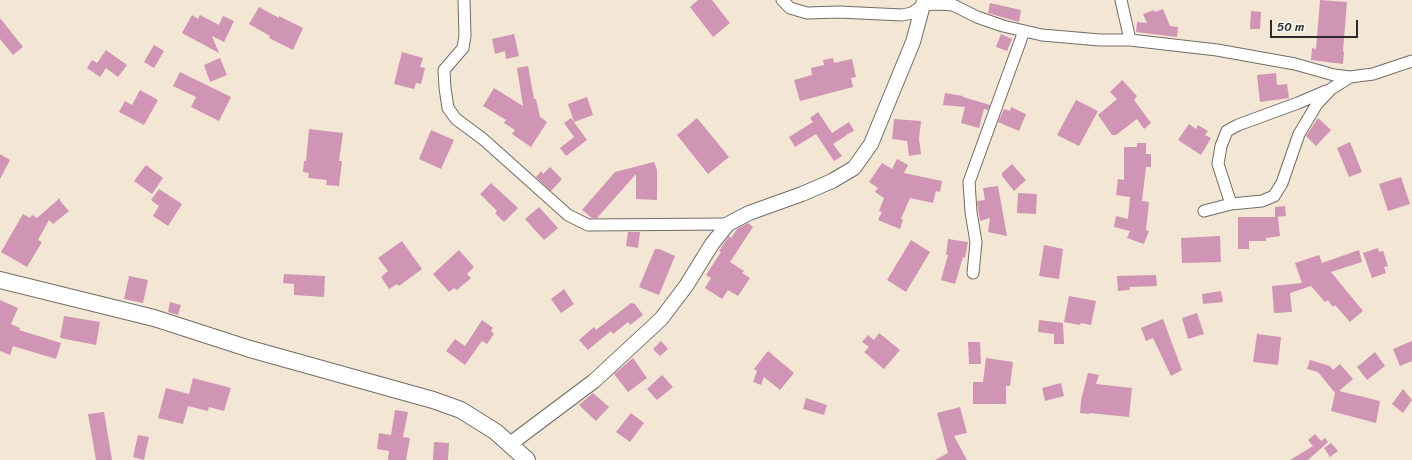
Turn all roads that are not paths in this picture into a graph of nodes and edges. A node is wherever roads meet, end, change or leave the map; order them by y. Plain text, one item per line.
1 (464, 0) edge
2 (782, 0) edge
3 (1121, 0) edge
4 (924, 3) edge
5 (1024, 31) junction
6 (1130, 40) junction
7 (1412, 61) edge
8 (1350, 77) junction
9 (1331, 89) junction
10 (1231, 204) junction
11 (1204, 211) dead end
12 (728, 224) junction
13 (973, 273) dead end
14 (0, 280) edge
15 (510, 444) junction
16 (527, 460) edge

1 - 12 street
2 - 4 street
3 - 6 street
4 - 5 street
4 - 12 street
5 - 6 street
5 - 13 street
6 - 8 street
7 - 8 street
8 - 9 street
9 - 10 street
9 - 10 street
10 - 11 street
12 - 15 street
14 - 15 main road
15 - 16 main road

